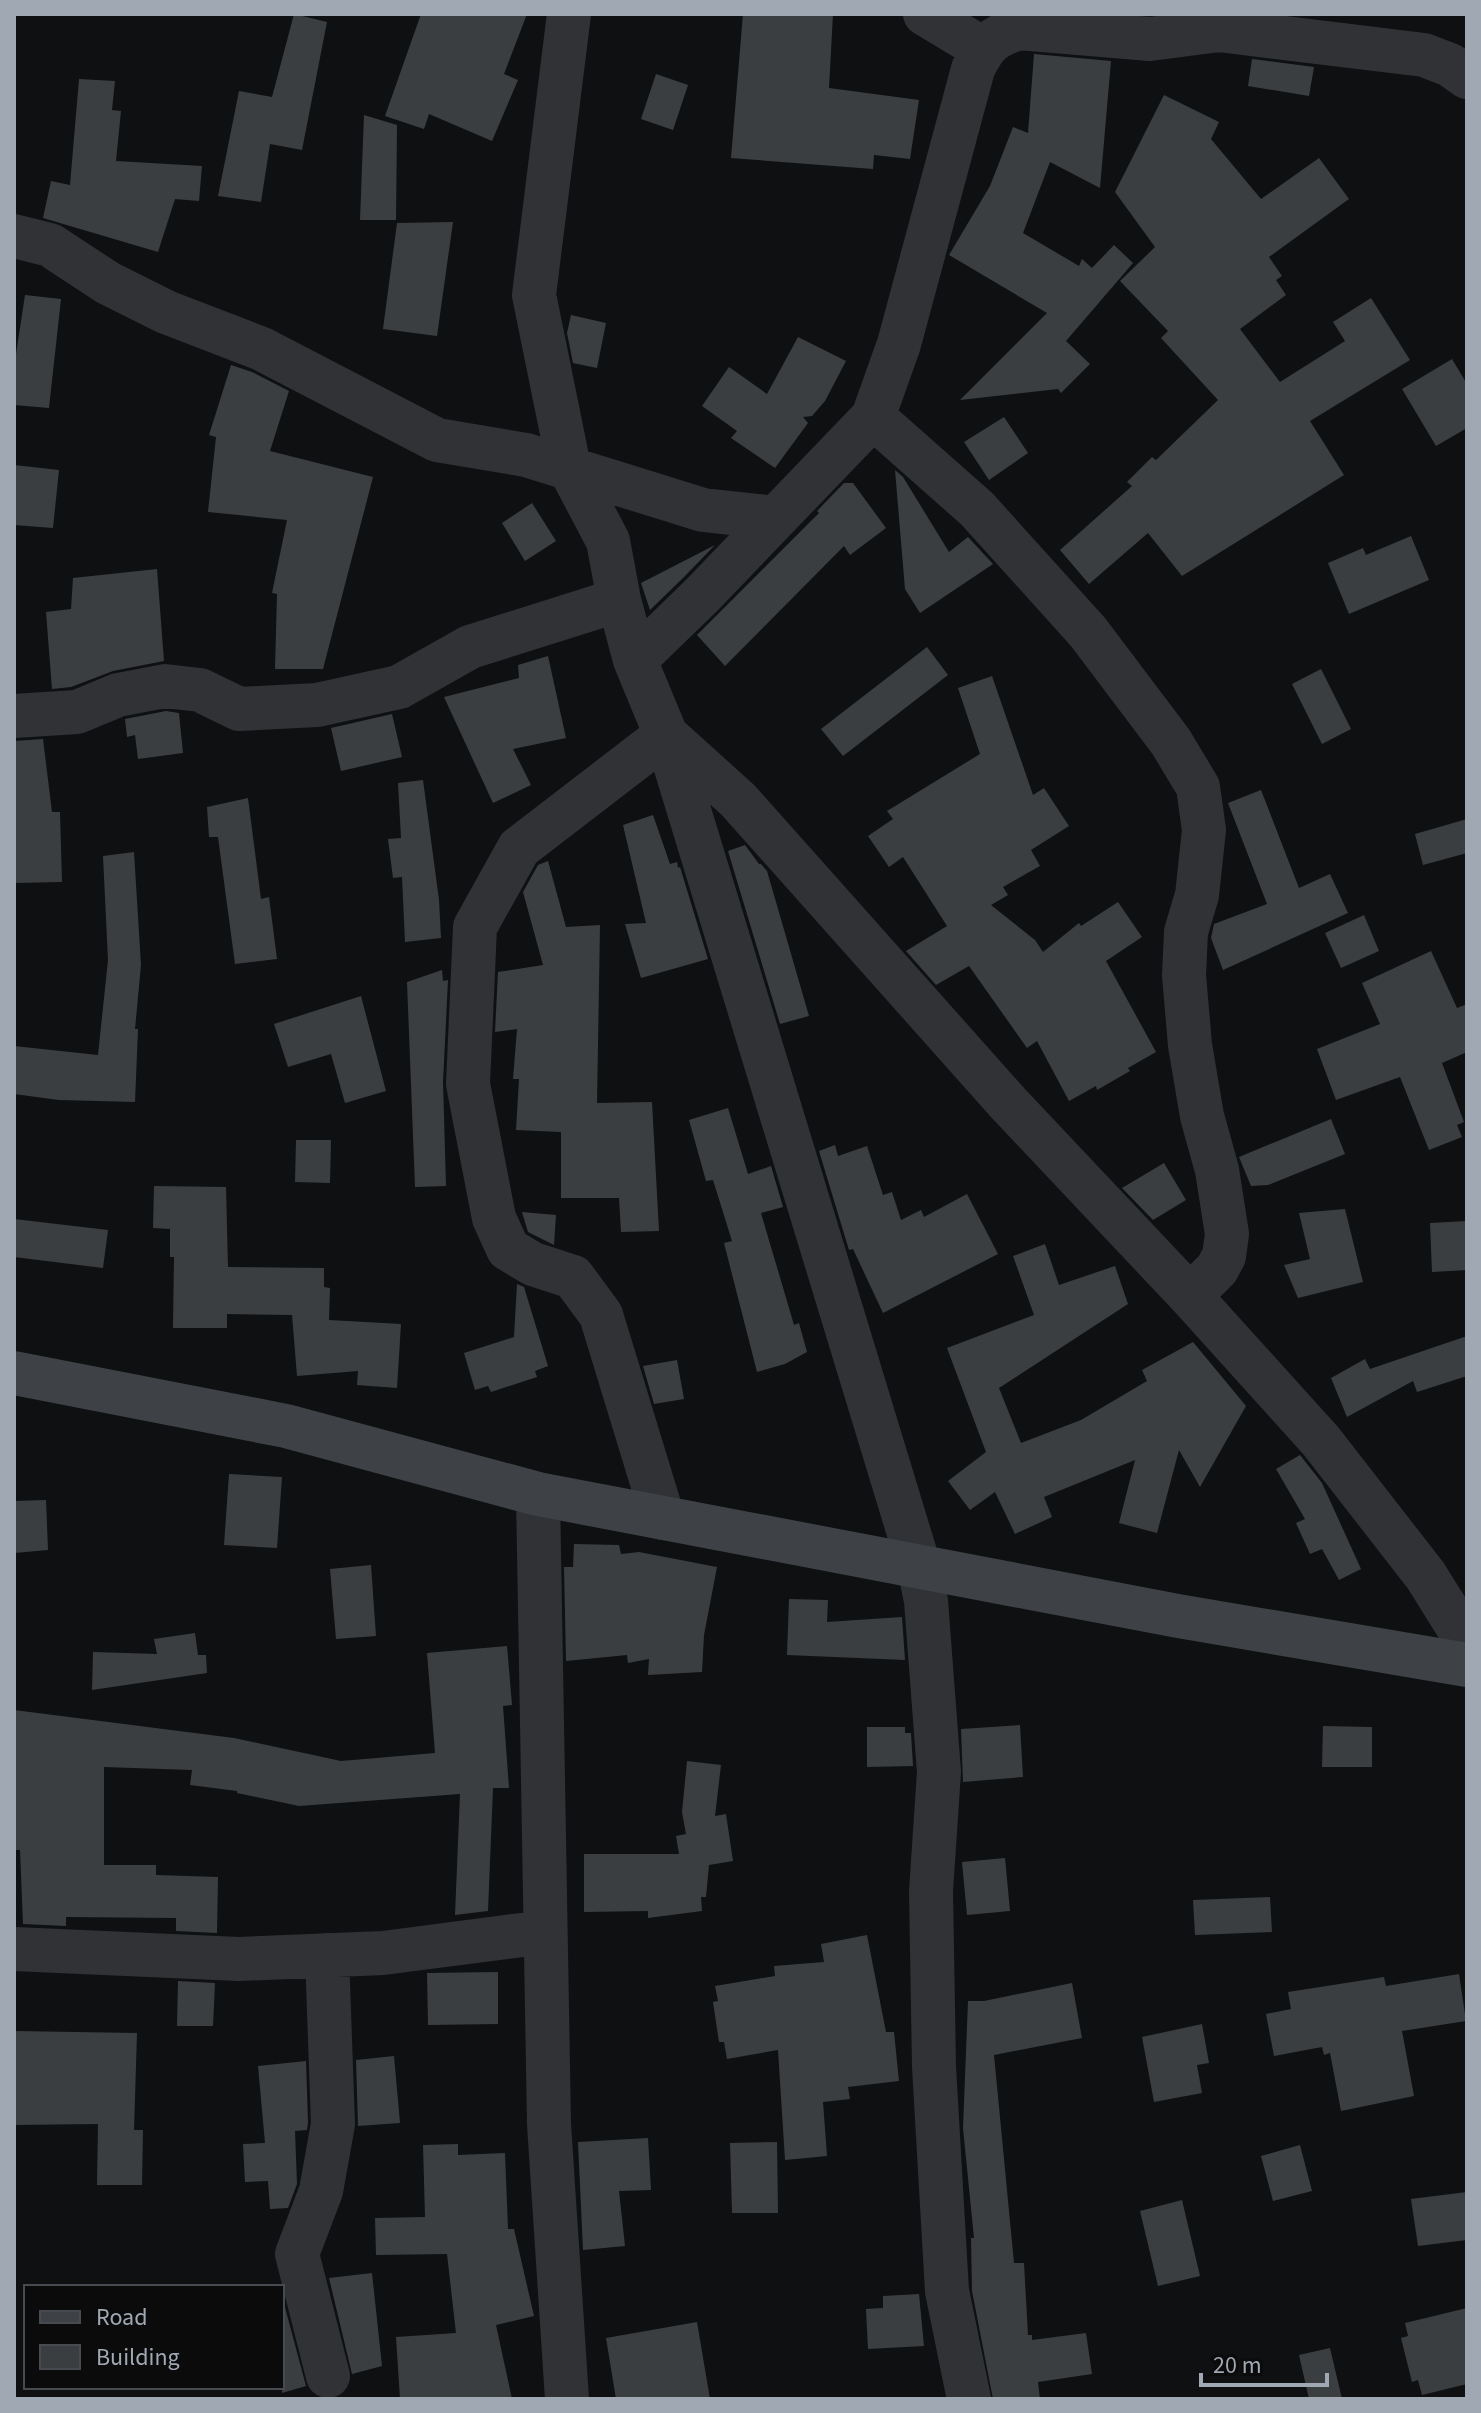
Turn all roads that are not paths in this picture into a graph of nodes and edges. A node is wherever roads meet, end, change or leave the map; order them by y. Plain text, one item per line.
1 (569, 14) edge
2 (925, 14) edge
3 (983, 49) junction
4 (1467, 77) edge
5 (14, 236) edge
6 (873, 417) junction
7 (569, 467) junction
8 (776, 518) junction
9 (619, 600) junction
10 (635, 660) junction
11 (14, 716) edge
12 (666, 735) junction
13 (1190, 1296) junction
14 (14, 1373) edge
15 (538, 1494) junction
16 (663, 1518) junction
17 (919, 1566) junction
18 (1467, 1642) edge
19 (1467, 1665) edge
20 (545, 1932) junction
21 (14, 1949) edge
22 (327, 1955) junction
23 (328, 2376) dead end
24 (567, 2399) edge
25 (969, 2399) edge

1 - 7 street
2 - 3 street
3 - 4 street
3 - 6 street
5 - 7 street
6 - 8 street
6 - 13 street
7 - 8 street
7 - 9 street
8 - 10 street
9 - 10 street
9 - 11 street
10 - 12 street
12 - 13 street
12 - 16 street
12 - 17 street
13 - 18 street
14 - 15 street
15 - 16 street
15 - 20 street
16 - 17 street
17 - 19 street
17 - 25 street
20 - 22 street
20 - 24 street
21 - 22 street
22 - 23 street

